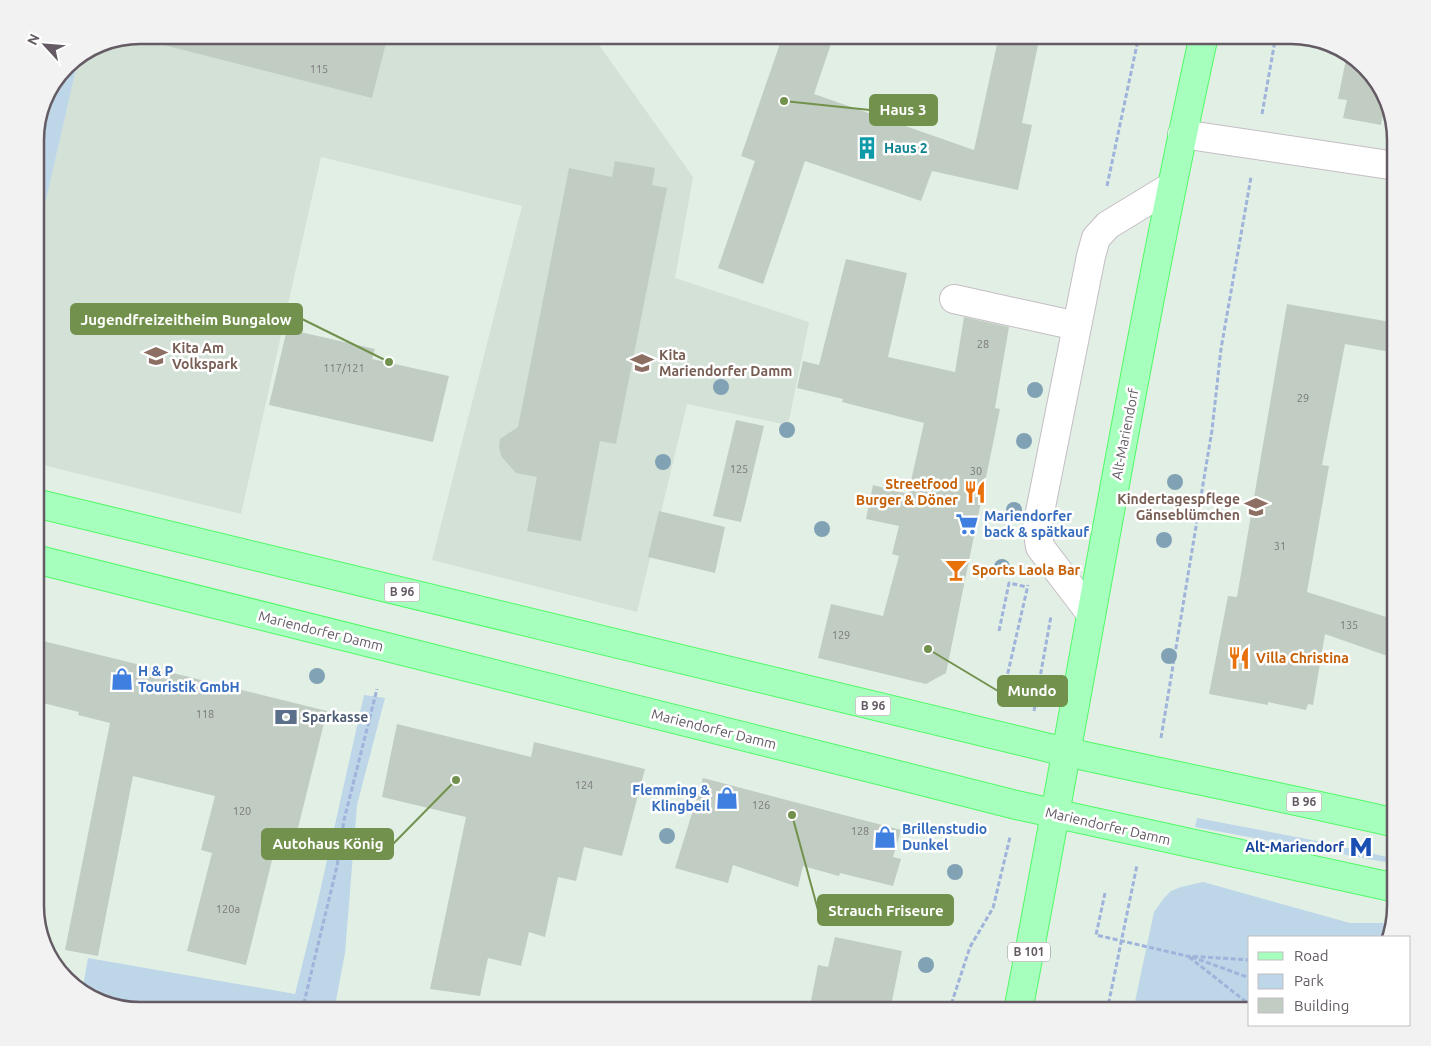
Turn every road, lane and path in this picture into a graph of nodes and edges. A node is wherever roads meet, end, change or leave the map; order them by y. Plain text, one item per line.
1 (1202, 44) edge
2 (1274, 44) edge
3 (1182, 134) junction
4 (1257, 146) junction
5 (1387, 165) edge
6 (1172, 186) junction
7 (954, 299) dead end
8 (1077, 326) junction
9 (44, 505) edge
10 (1047, 557) junction
11 (44, 561) edge
12 (1027, 587) junction
13 (1091, 614) junction
14 (1000, 631) dead end
15 (377, 689) dead end
16 (1001, 706) dead end
17 (1162, 737) dead end
18 (1066, 752) junction
19 (1055, 814) junction
20 (1387, 821) edge
21 (1138, 863) dead end
22 (1387, 886) edge
23 (999, 887) dead end
24 (1104, 893) dead end
25 (1121, 940) junction
26 (1187, 956) junction
27 (1248, 960) edge
28 (1248, 977) edge
29 (304, 1002) edge
30 (951, 1002) edge
31 (1020, 1002) edge
32 (1109, 1002) edge
33 (1246, 1002) edge

1 - 3 main road, Alt-Mariendorf
2 - 4 path
3 - 4 lane
3 - 6 main road, Alt-Mariendorf
4 - 5 lane
4 - 17 path
6 - 8 lane
6 - 13 main road, Alt-Mariendorf
7 - 8 lane
8 - 10 lane
9 - 18 main road, B 96
10 - 12 path
10 - 13 lane
11 - 19 main road, Mariendorfer Damm
12 - 14 path
12 - 16 path
13 - 18 main road, Alt-Mariendorf
15 - 29 path
18 - 19 main road, Alt-Mariendorf
18 - 20 main road, B 96
19 - 22 main road, Mariendorfer Damm
19 - 31 main road, Alt-Mariendorf / B 101
21 - 25 path
23 - 30 path
24 - 25 path
25 - 26 path
25 - 32 path
26 - 27 path
26 - 28 path
26 - 33 path

